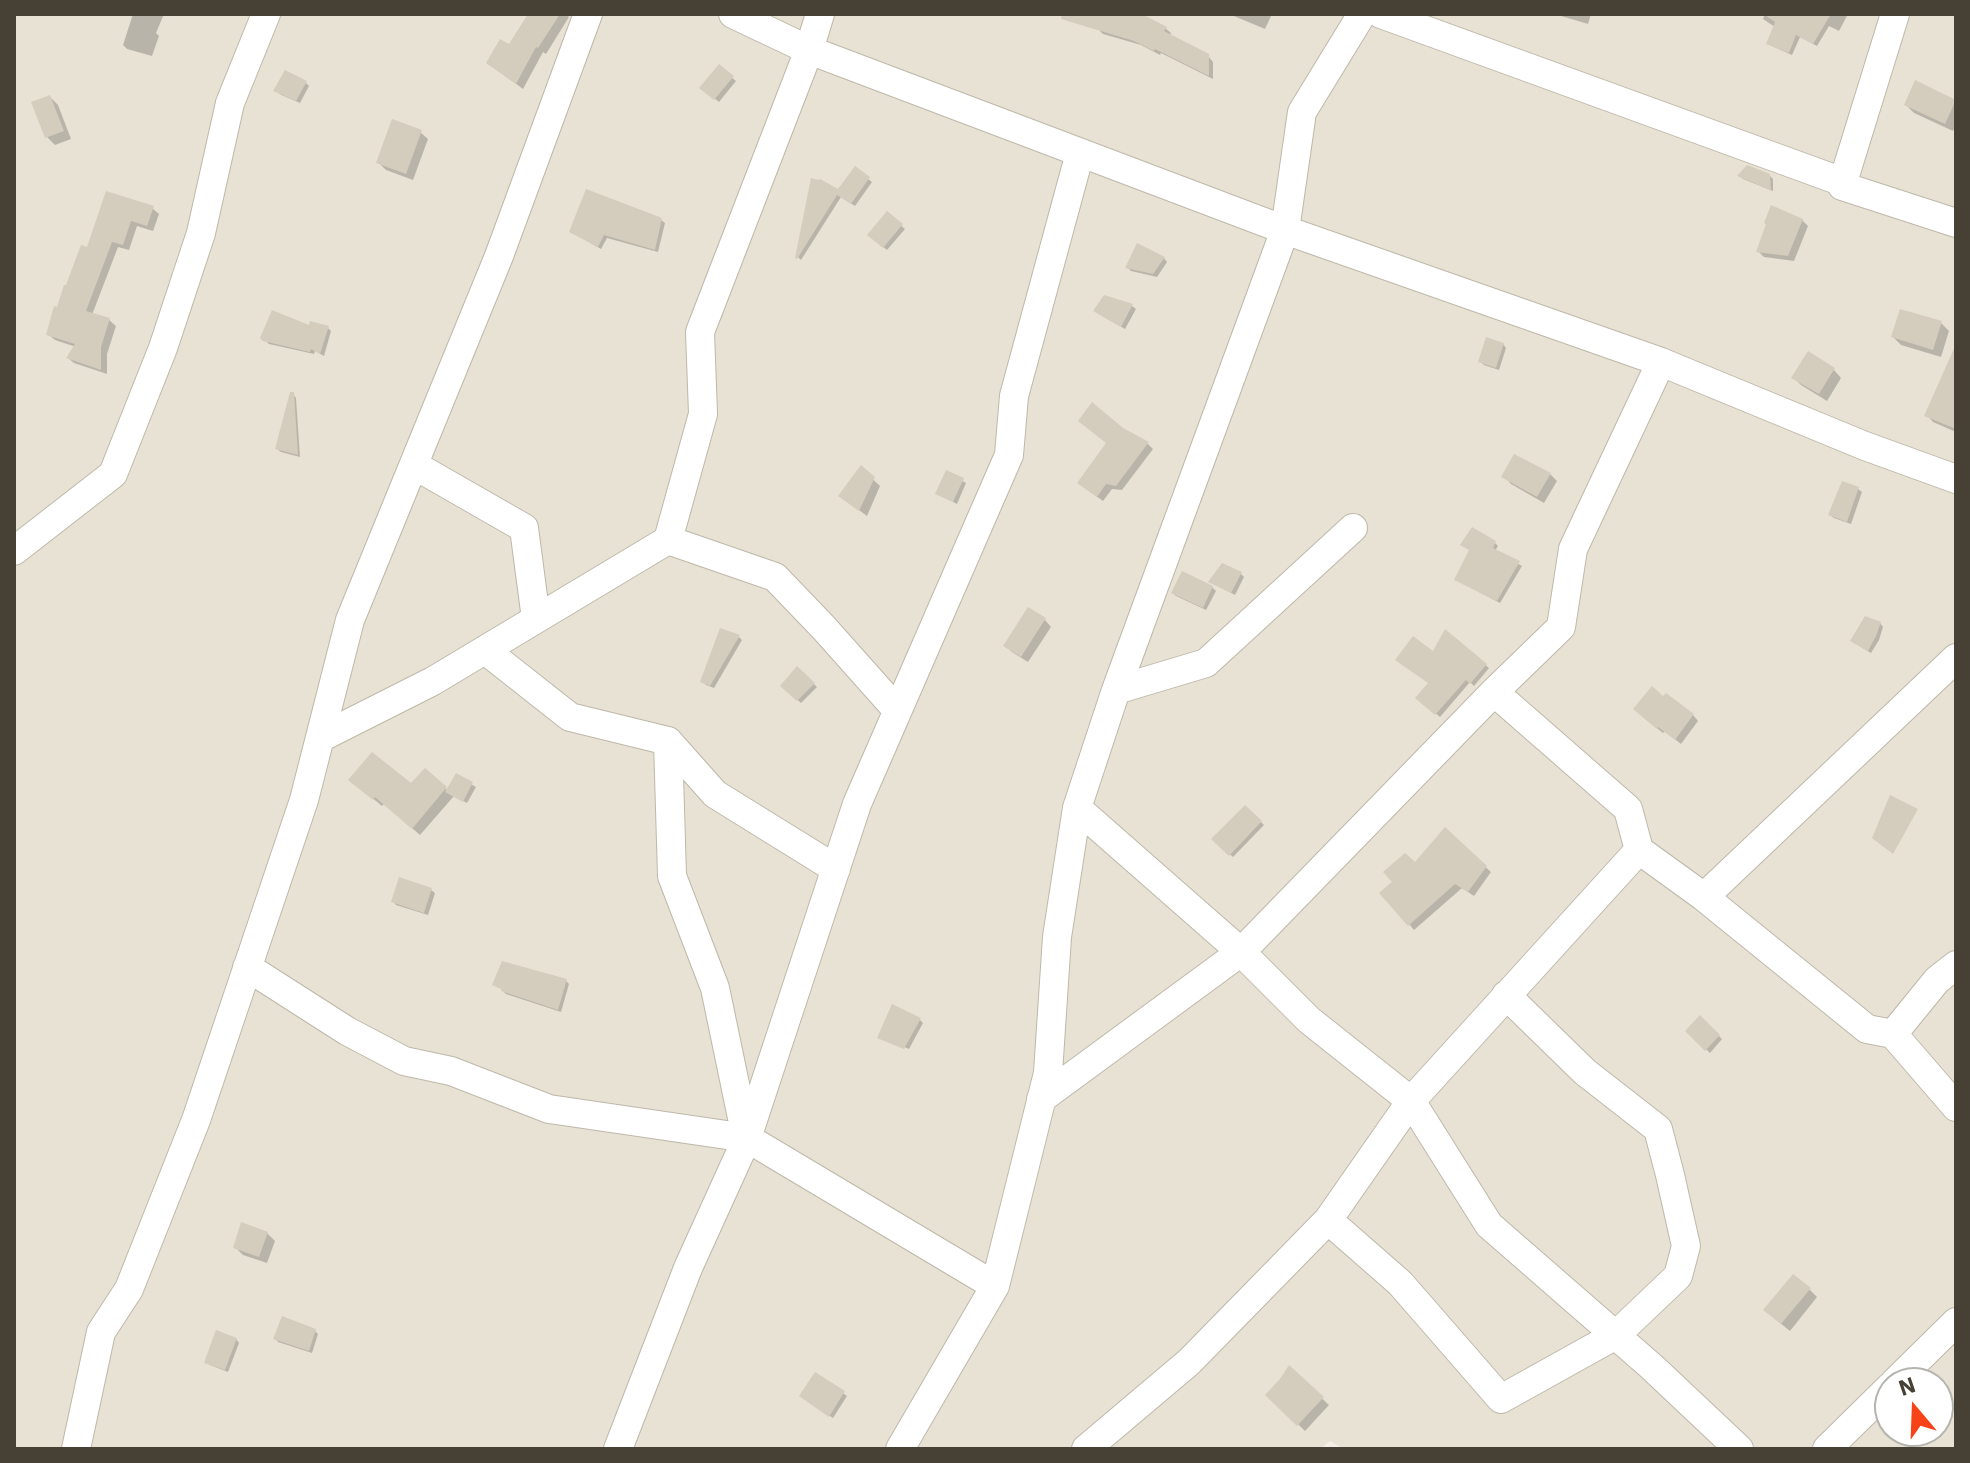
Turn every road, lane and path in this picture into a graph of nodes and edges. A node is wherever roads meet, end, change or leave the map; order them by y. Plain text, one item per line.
1 (266, 14) edge
2 (588, 14) edge
3 (733, 14) edge
4 (820, 14) edge
5 (1362, 14) edge
6 (1381, 14) edge
7 (1895, 14) edge
8 (809, 50) junction
9 (1080, 153) junction
10 (1843, 182) junction
11 (1956, 223) edge
12 (1285, 230) junction
13 (1661, 362) junction
14 (414, 465) junction
15 (1956, 479) edge
16 (1353, 528) dead end
17 (668, 540) junction
18 (14, 551) edge
19 (536, 619) junction
20 (485, 650) junction
21 (1956, 658) edge
22 (1116, 690) junction
23 (1494, 692) junction
24 (897, 710) junction
25 (320, 738) junction
26 (668, 741) junction
27 (1077, 808) junction
28 (1639, 850) junction
29 (836, 869) junction
30 (1704, 897) junction
31 (1241, 952) junction
32 (1956, 965) edge
33 (247, 967) junction
34 (1506, 995) junction
35 (1893, 1034) junction
36 (1041, 1099) junction
37 (1411, 1101) junction
38 (1956, 1107) edge
39 (747, 1138) junction
40 (1328, 1220) junction
41 (995, 1286) junction
42 (1956, 1322) edge
43 (1616, 1335) junction
44 (1910, 1367) edge
45 (1874, 1403) edge
46 (76, 1449) edge
47 (618, 1449) edge
48 (900, 1449) edge
49 (1086, 1449) edge
50 (1739, 1449) edge
51 (1827, 1449) edge

1 - 18 street
2 - 14 street
3 - 8 street
4 - 8 street
5 - 12 street
6 - 10 street
7 - 10 street
8 - 9 street
8 - 17 street
9 - 12 street
9 - 24 street
10 - 11 street
12 - 13 street
12 - 22 street
13 - 15 street
13 - 23 street
14 - 19 street
14 - 25 street
16 - 22 street
17 - 19 street
17 - 24 street
19 - 20 street
20 - 25 street
20 - 26 street
21 - 30 street
22 - 27 street
23 - 28 street
23 - 31 street
24 - 29 street
25 - 33 street
26 - 29 street
26 - 39 street
27 - 31 street
27 - 36 street
28 - 30 street
28 - 34 street
29 - 39 street
30 - 35 street
31 - 36 street
31 - 37 street
32 - 35 street
33 - 39 street
33 - 46 street
34 - 37 street
34 - 43 street
35 - 38 street
36 - 41 street
37 - 40 street
37 - 43 street
39 - 41 street
39 - 47 street
40 - 43 street
40 - 49 street
41 - 48 street
42 - 44 street
43 - 50 street
45 - 51 street

